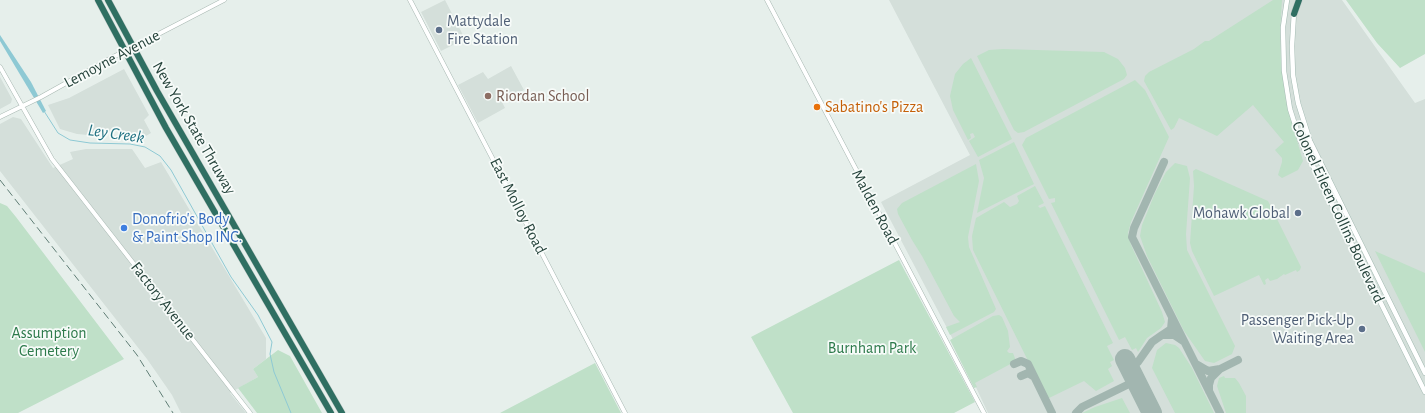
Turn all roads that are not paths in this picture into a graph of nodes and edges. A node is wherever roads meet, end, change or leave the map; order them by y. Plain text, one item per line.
1 (98, 0) edge
2 (108, 0) edge
3 (224, 0) edge
4 (410, 0) edge
5 (767, 0) edge
6 (1287, 0) edge
7 (1296, 0) edge
8 (1299, 0) edge
9 (1294, 14) junction
10 (0, 67) edge
11 (21, 106) junction
12 (0, 117) edge
13 (1425, 373) edge
14 (1425, 392) edge
15 (250, 413) edge
16 (331, 413) edge
17 (342, 413) edge
18 (625, 413) edge
19 (984, 413) edge

1 - 16 highway, New York State Thruway
2 - 17 highway, New York State Thruway
3 - 11 street, Lemoyne Avenue, bridge
4 - 18 street, East Molloy Road
5 - 19 street, Malden Road
6 - 14 main road, Colonel Eileen Collins Boulevard
7 - 9 main road, Colonel Eileen Collins Boulevard
8 - 9 highway
9 - 13 main road, Colonel Eileen Collins Boulevard
10 - 11 street, Factory Avenue
11 - 12 street, Lemoyne Avenue
11 - 15 street, Factory Avenue

